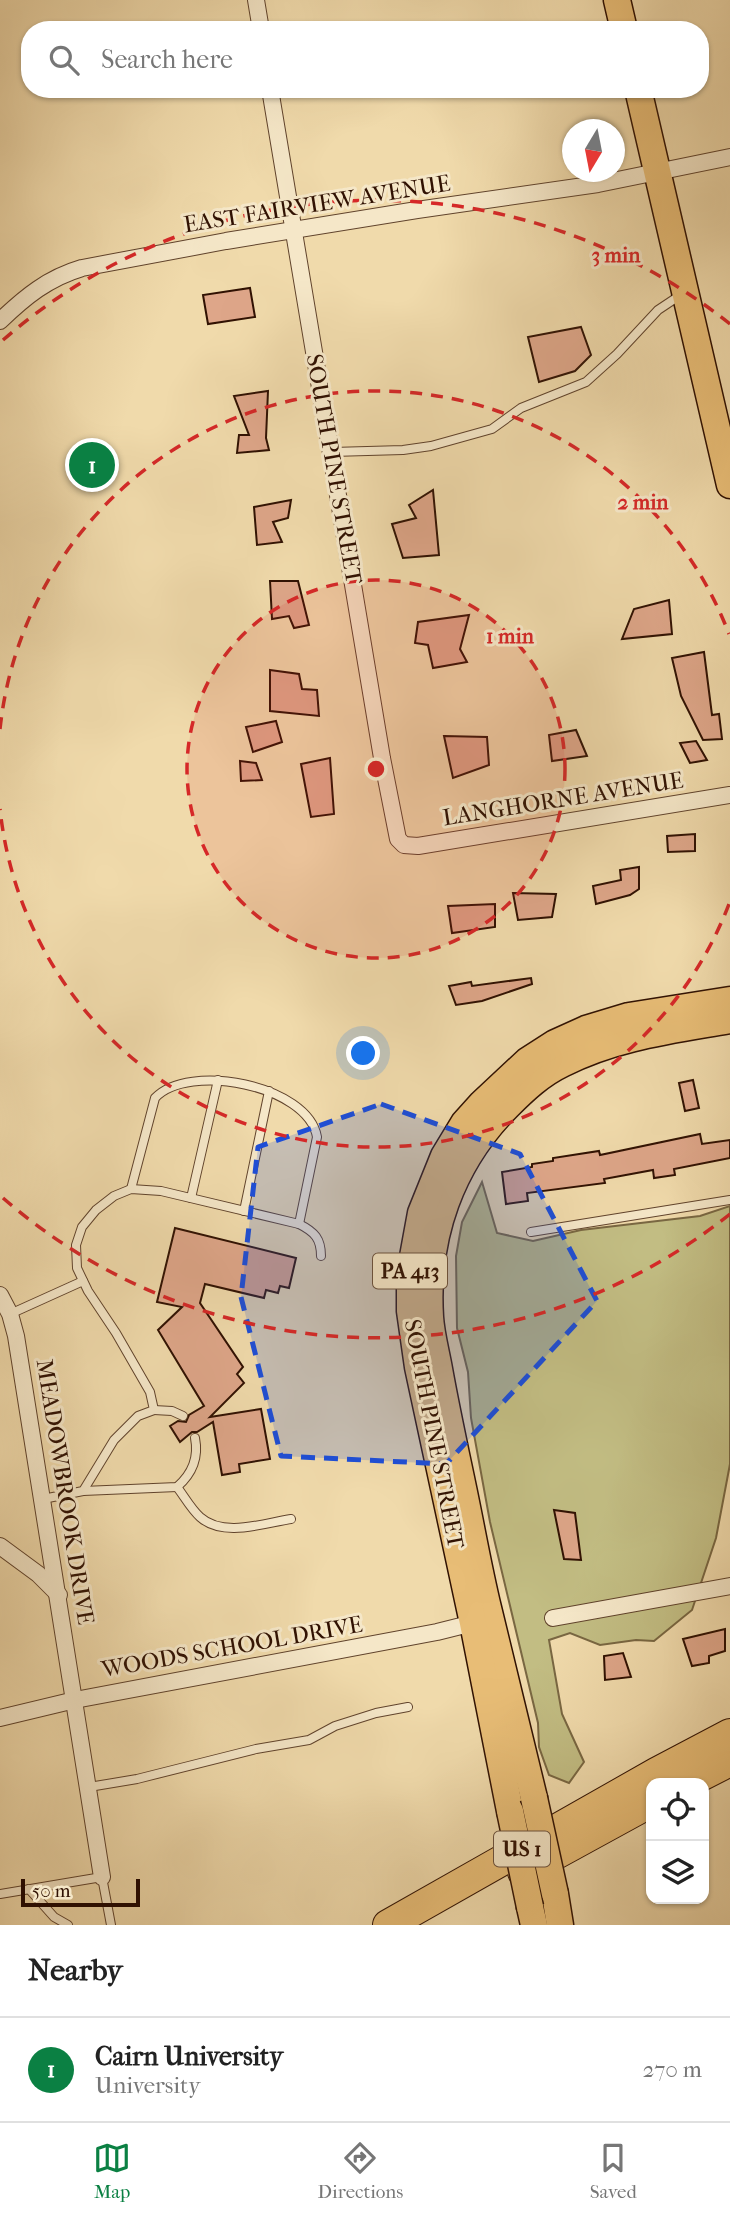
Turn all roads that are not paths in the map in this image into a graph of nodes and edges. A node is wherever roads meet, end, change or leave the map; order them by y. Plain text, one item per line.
1 (256, 0) edge
2 (617, 0) edge
3 (260, 21) edge
4 (622, 21) edge
5 (272, 98) edge
6 (640, 98) edge
7 (730, 157) edge
8 (657, 172) junction
9 (294, 231) junction
10 (685, 292) junction
11 (0, 321) edge
12 (332, 452) junction
13 (730, 485) edge
14 (730, 795) edge
15 (404, 845) joint
16 (730, 1000) edge
17 (730, 1020) edge
18 (218, 1080) junction
19 (269, 1091) junction
20 (131, 1189) junction
21 (191, 1198) junction
22 (730, 1200) edge
23 (244, 1211) junction
24 (299, 1224) junction
25 (530, 1232) dead end
26 (321, 1256) dead end
27 (83, 1281) junction
28 (0, 1295) edge
29 (10, 1314) junction
30 (154, 1410) junction
31 (183, 1416) dead end
32 (195, 1438) dead end
33 (177, 1487) junction
34 (83, 1491) junction
35 (43, 1499) junction
36 (291, 1519) dead end
37 (0, 1546) edge
38 (730, 1586) edge
39 (59, 1595) junction
40 (553, 1618) dead end
41 (482, 1621) junction
42 (75, 1700) junction
43 (408, 1707) dead end
44 (0, 1718) edge
45 (730, 1734) edge
46 (730, 1761) edge
47 (730, 1769) edge
48 (698, 1778) edge
49 (704, 1778) edge
50 (89, 1787) junction
51 (646, 1805) edge
52 (102, 1877) junction
53 (29, 1889) junction
54 (0, 1894) edge
55 (532, 1916) edge
56 (68, 1925) edge
57 (109, 1925) edge
58 (388, 1925) edge
59 (428, 1925) edge
60 (560, 1925) edge

1 - 3 street
2 - 4 main road
5 - 9 street, SOUTH PINE STREET
6 - 8 main road
7 - 8 street, EAST FAIRVIEW AVENUE
8 - 9 street, EAST FAIRVIEW AVENUE
8 - 10 main road
9 - 11 street, EAST FAIRVIEW AVENUE
9 - 12 street, SOUTH PINE STREET
10 - 12 lane
10 - 13 main road
12 - 15 street, SOUTH PINE STREET
14 - 15 street, LANGHORNE AVENUE
16 - 41 main road, SOUTH PINE STREET / PA 413
17 - 41 main road, SOUTH PINE STREET / PA 413
18 - 19 lane
18 - 20 lane
18 - 21 lane
19 - 23 lane
19 - 24 lane
20 - 21 lane
20 - 27 lane
21 - 23 lane
22 - 25 lane
23 - 24 lane
24 - 26 lane
27 - 29 lane
27 - 30 lane
28 - 29 street, MEADOWBROOK DRIVE
29 - 35 street, MEADOWBROOK DRIVE
30 - 31 lane
30 - 34 lane
32 - 33 lane
33 - 34 lane
33 - 36 lane
34 - 35 lane
35 - 39 street, MEADOWBROOK DRIVE
37 - 39 street
38 - 40 street
39 - 42 street, MEADOWBROOK DRIVE
41 - 42 street, WOODS SCHOOL DRIVE
41 - 55 main road, SOUTH PINE STREET / PA 413, bridge
41 - 60 main road, SOUTH PINE STREET / PA 413, bridge
42 - 44 street, WOODS SCHOOL DRIVE
42 - 50 street, MEADOWBROOK DRIVE
43 - 50 lane
45 - 58 highway, US 1
46 - 48 highway
47 - 49 highway
50 - 52 street, MEADOWBROOK DRIVE
51 - 59 highway, US 1
52 - 53 lane
52 - 57 lane
53 - 54 lane
53 - 56 lane

